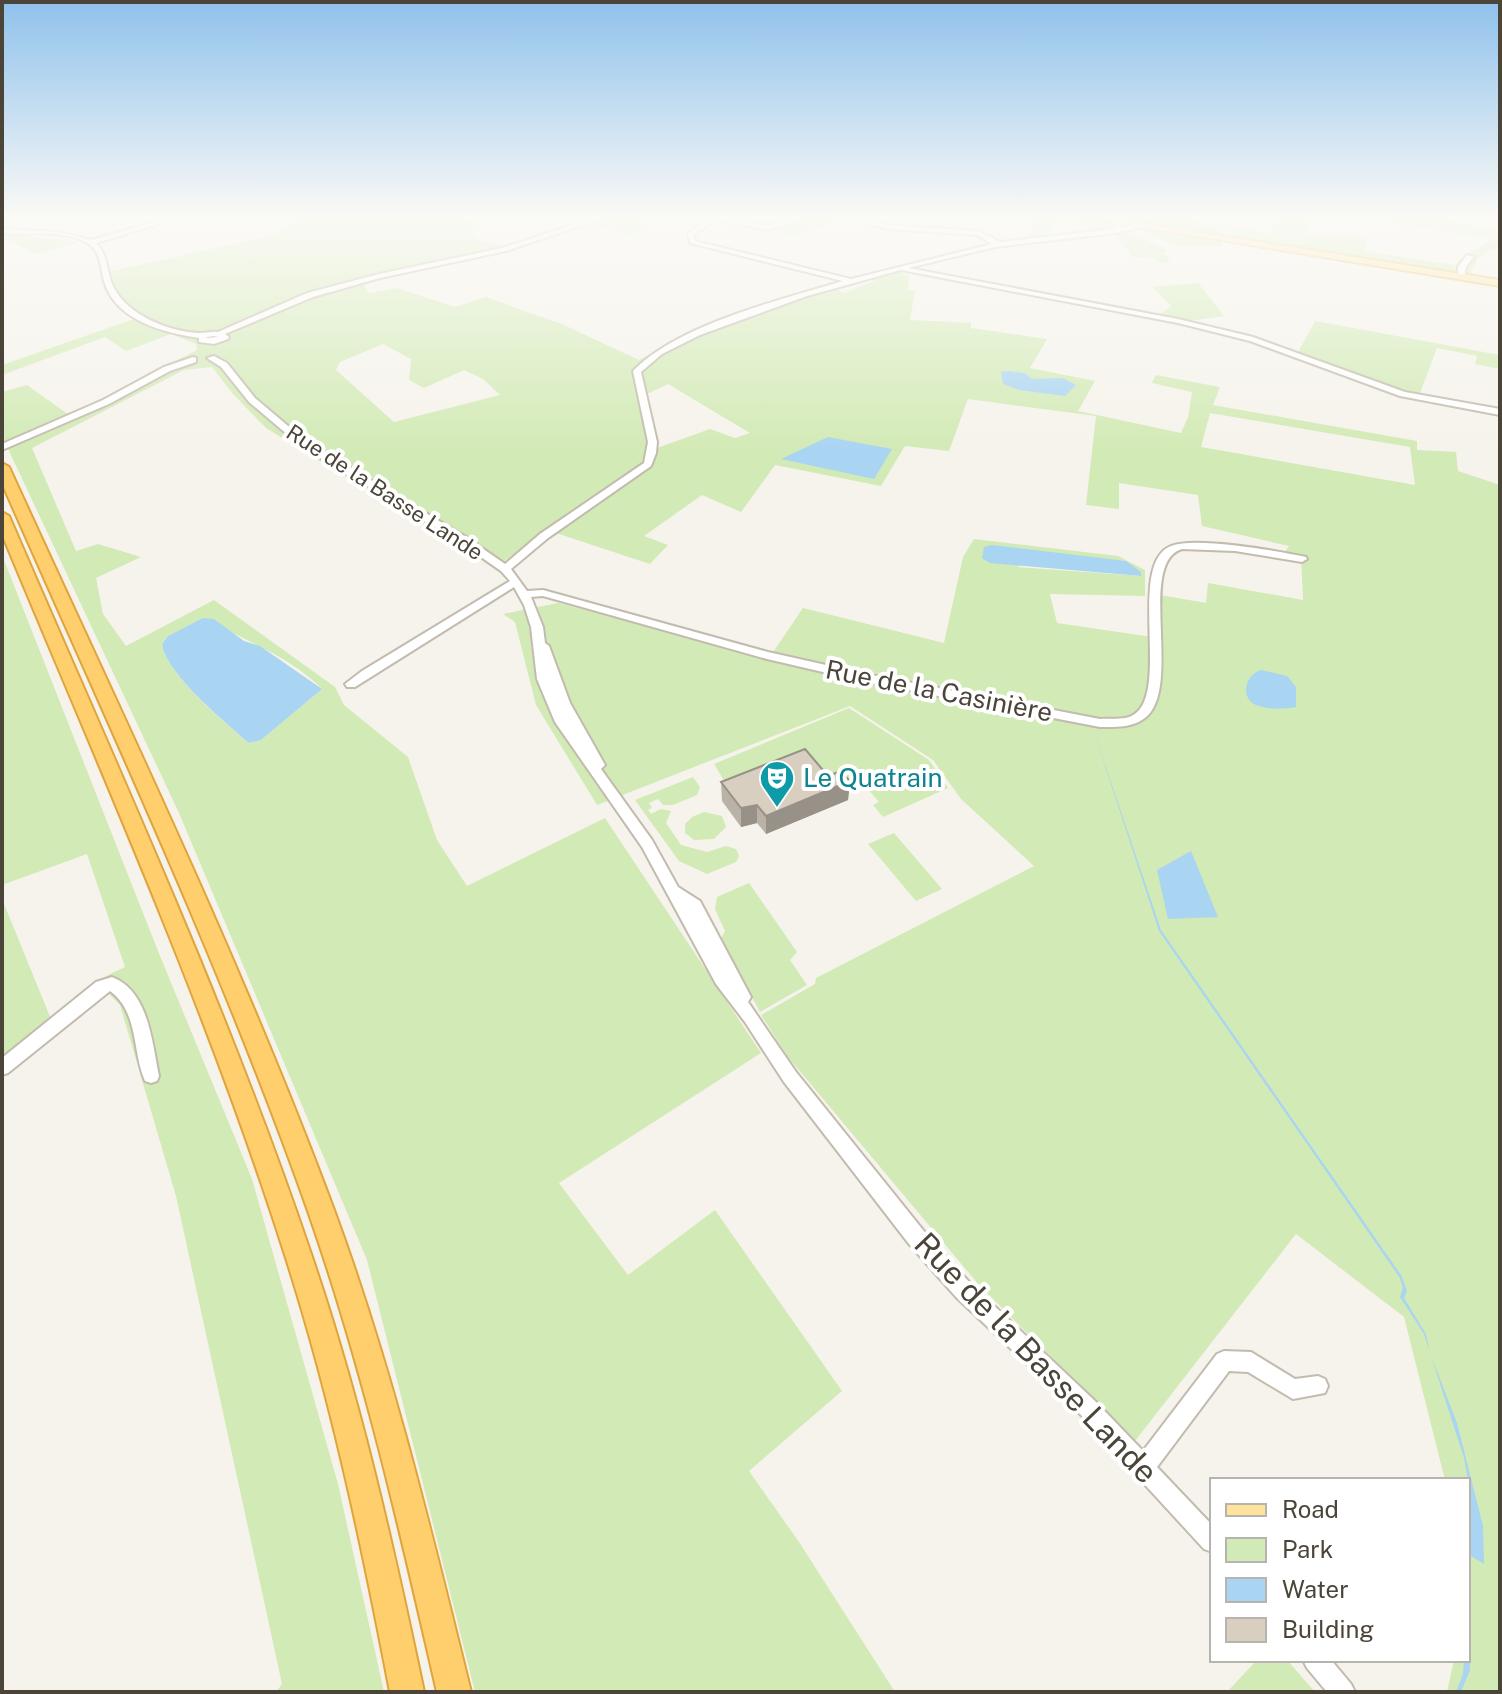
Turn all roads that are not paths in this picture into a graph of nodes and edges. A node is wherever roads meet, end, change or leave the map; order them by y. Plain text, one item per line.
1 (115, 294) edge
2 (313, 294) edge
3 (810, 294) edge
4 (1046, 294) edge
5 (204, 349) junction
6 (1500, 412) edge
7 (2, 447) edge
8 (2, 467) edge
9 (2, 516) edge
10 (1302, 559) dead end
11 (505, 569) junction
12 (517, 582) junction
13 (524, 594) junction
14 (558, 599) junction
15 (530, 605) junction
16 (351, 684) dead end
17 (2, 1068) edge
18 (151, 1076) dead end
19 (1318, 1386) dead end
20 (1144, 1467) junction
21 (1210, 1539) edge
22 (1317, 1662) edge
23 (407, 1692) edge
24 (454, 1692) edge
25 (1343, 1692) edge

1 - 5 street
2 - 5 street
3 - 11 street
4 - 6 street
5 - 7 street
5 - 11 street, Rue de la Basse Lande
8 - 24 highway
9 - 23 highway
10 - 14 street, Rue de la Casinière
11 - 12 street, Rue de la Basse Lande
12 - 13 street, Rue de la Basse Lande
12 - 16 street
13 - 14 street, Rue de la Casinière
13 - 15 street, Rue de la Basse Lande
14 - 15 street, Rue de la Casinière
15 - 20 street, Rue de la Basse Lande
17 - 18 street
19 - 20 street
20 - 21 street, Rue de la Basse Lande
22 - 25 street

